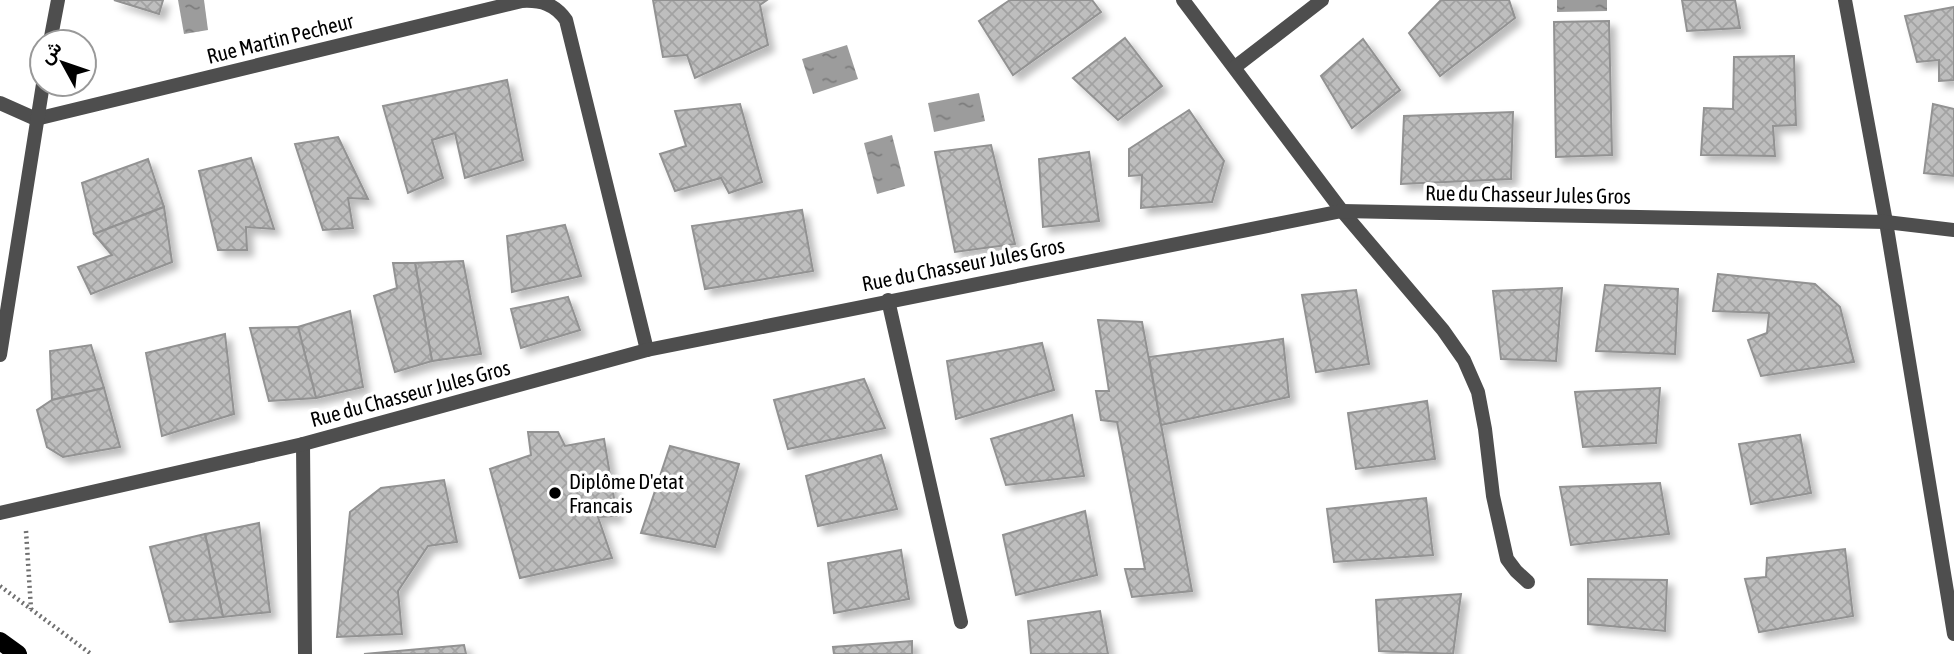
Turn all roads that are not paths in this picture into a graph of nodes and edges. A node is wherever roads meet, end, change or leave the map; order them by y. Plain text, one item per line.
1 (58, 0) edge
2 (1183, 0) edge
3 (1322, 0) edge
4 (1845, 0) edge
5 (53, 28) edge
6 (1235, 67) junction
7 (40, 98) edge
8 (0, 103) edge
9 (36, 118) junction
10 (1342, 211) junction
11 (1886, 222) junction
12 (1954, 230) edge
13 (888, 300) junction
14 (647, 349) junction
15 (0, 355) edge
16 (303, 444) junction
17 (0, 513) edge
18 (1528, 582) dead end
19 (961, 622) dead end
20 (1954, 634) edge
21 (0, 641) edge
22 (19, 654) edge
23 (305, 654) edge

1 - 5 street
2 - 6 street
3 - 6 street
4 - 11 street
6 - 10 street
7 - 9 street
8 - 9 street
9 - 14 street, Rue Martin Pecheur
9 - 15 street
10 - 11 street, Rue du Chasseur Jules Gros
10 - 13 street, Rue du Chasseur Jules Gros
10 - 18 street
11 - 12 street, Rue du Chasseur Jules Gros
11 - 20 street
13 - 14 street, Rue du Chasseur Jules Gros
13 - 19 street
14 - 16 street, Rue du Chasseur Jules Gros
16 - 17 street, Rue du Chasseur Jules Gros
16 - 23 street
21 - 22 main road

